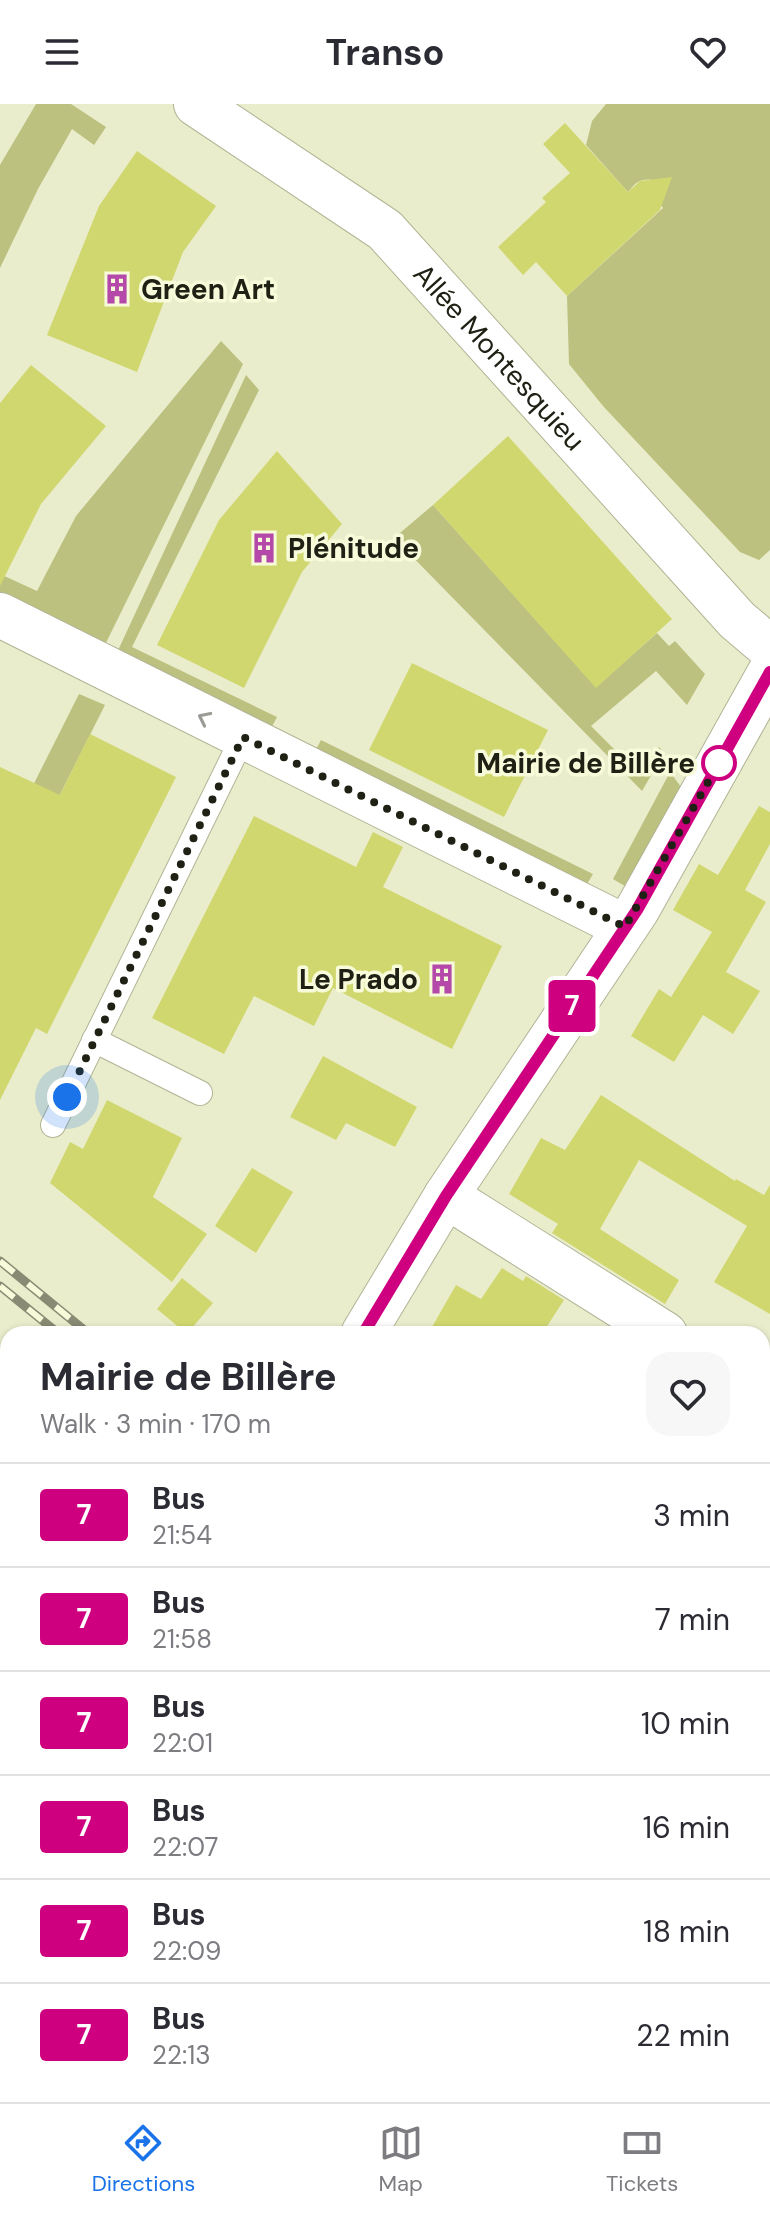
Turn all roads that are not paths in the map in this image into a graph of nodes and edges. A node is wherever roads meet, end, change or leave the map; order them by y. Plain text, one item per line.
1 (196, 104) edge
2 (0, 615) edge
3 (770, 648) edge
4 (770, 672) edge
5 (243, 737) junction
6 (625, 927) junction
7 (94, 1040) junction
8 (200, 1093) dead end
9 (53, 1125) dead end
10 (446, 1196) junction
11 (368, 1326) edge
12 (652, 1326) edge

1 - 3 street, Allée Montesquieu
5 -> 2 street
4 - 6 street
5 - 6 street
5 - 7 lane
6 - 10 street
7 - 8 lane
7 - 9 lane
10 - 11 street
10 - 12 street

